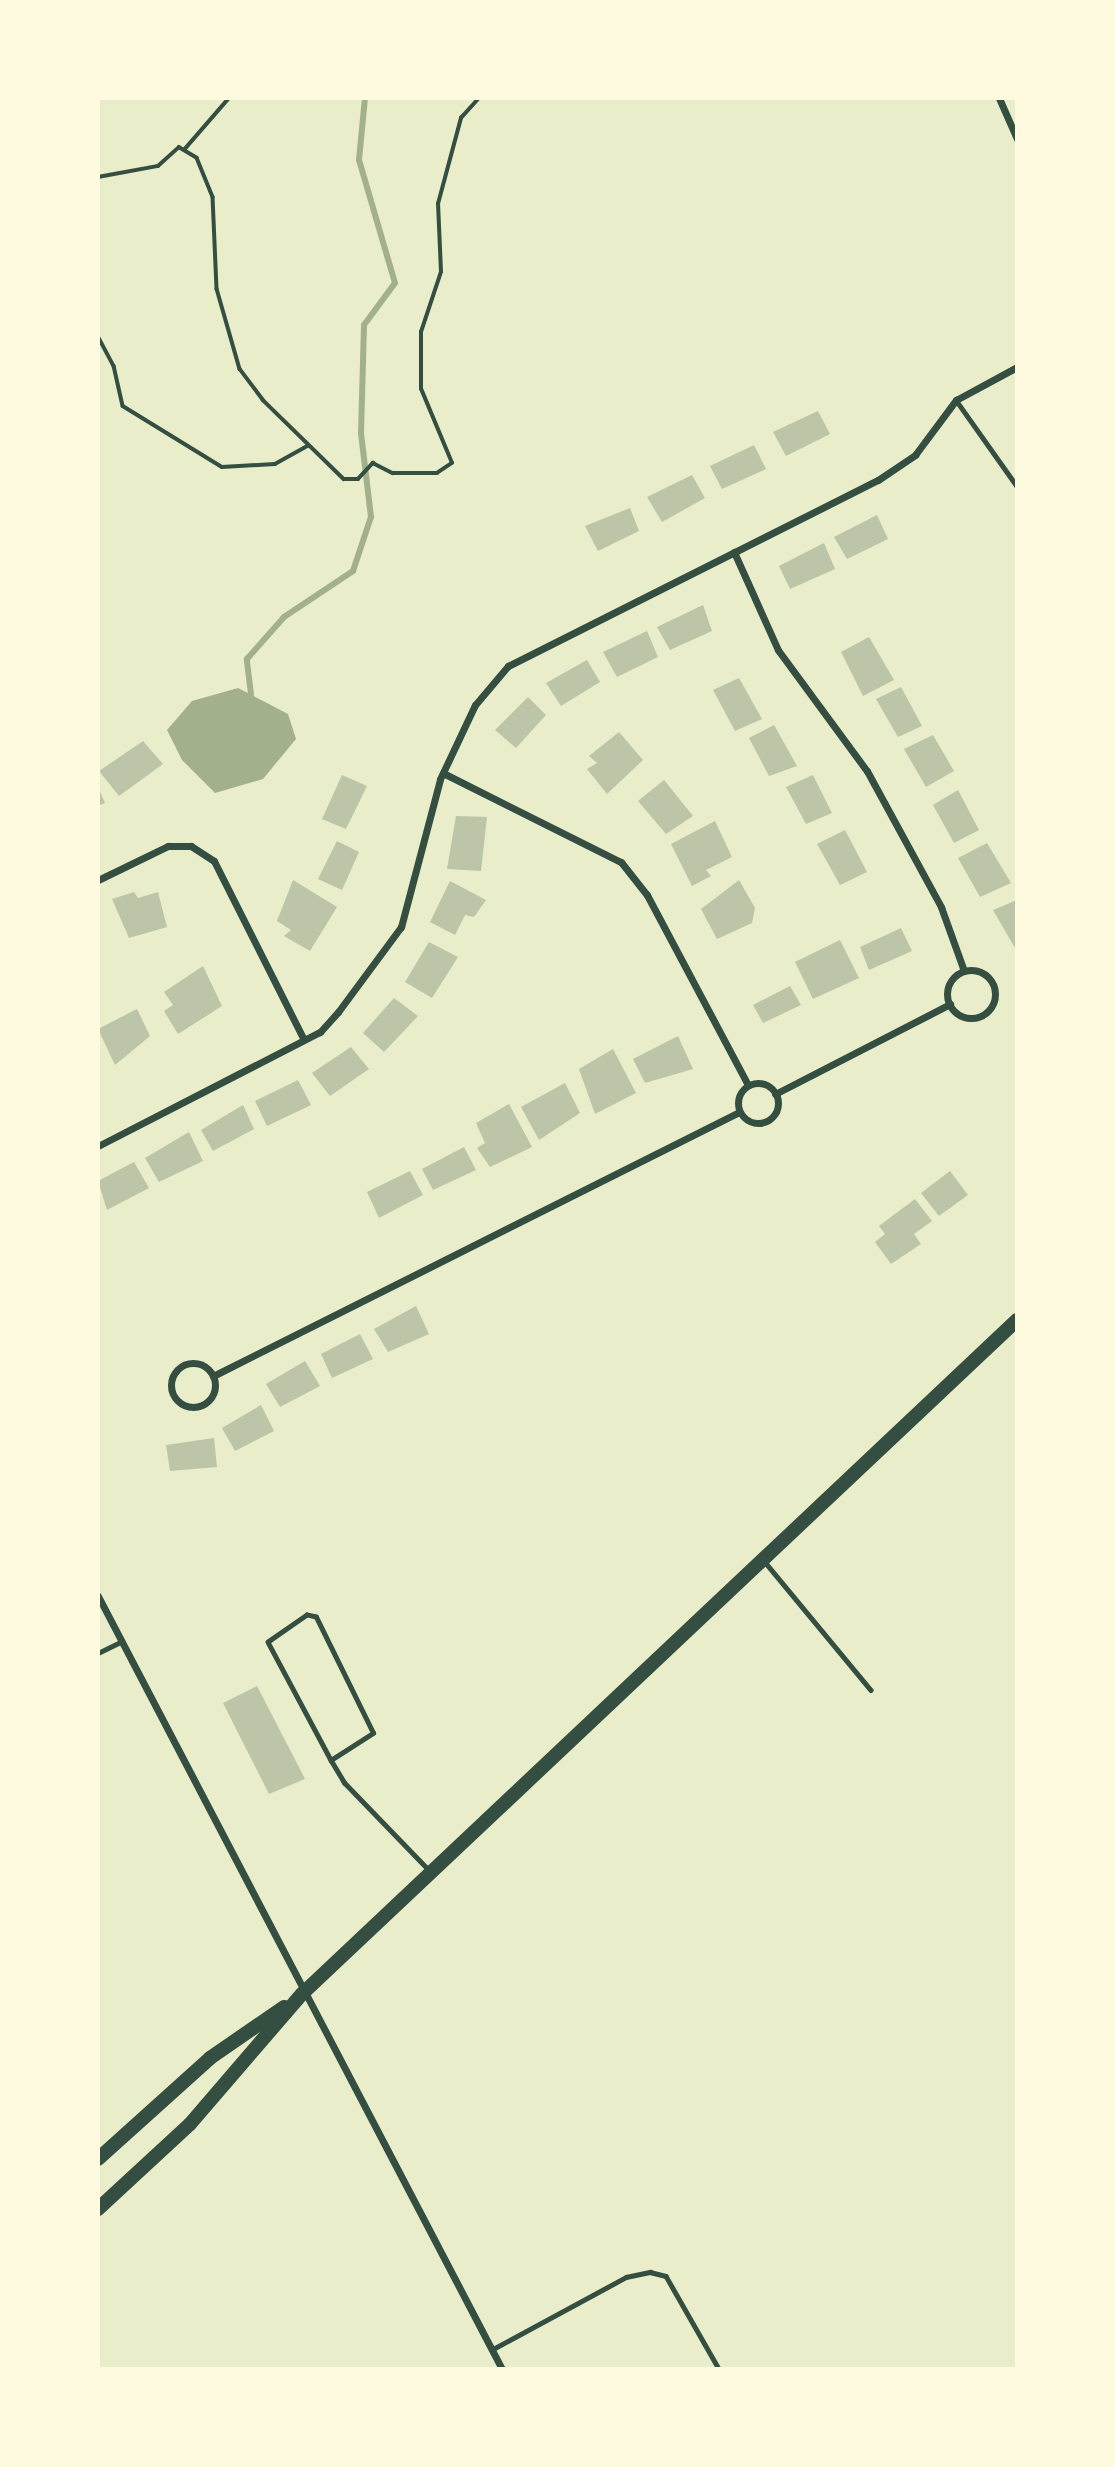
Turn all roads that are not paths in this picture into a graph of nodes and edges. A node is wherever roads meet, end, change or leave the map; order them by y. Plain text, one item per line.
1 (999, 98) edge
2 (1017, 139) edge
3 (1017, 367) edge
4 (956, 400) junction
5 (1017, 486) edge
6 (734, 552) junction
7 (443, 773) junction
8 (98, 880) edge
9 (964, 971) junction
10 (950, 1004) junction
11 (304, 1040) junction
12 (748, 1085) junction
13 (775, 1094) junction
14 (739, 1112) junction
15 (98, 1146) edge
16 (1017, 1320) edge
17 (213, 1376) junction
18 (760, 1557) junction
19 (98, 1596) edge
20 (121, 1642) junction
21 (98, 1653) edge
22 (870, 1690) dead end
23 (331, 1760) junction
24 (433, 1874) junction
25 (302, 1994) junction
26 (98, 2159) edge
27 (98, 2209) edge
28 (492, 2350) junction
29 (502, 2369) edge
30 (719, 2369) edge

1 - 2 street
3 - 4 street
4 - 5 lane
4 - 6 street
6 - 7 street
6 - 9 street
7 - 11 street
7 - 12 street
8 - 11 street
9 - 10 street
9 - 10 street
10 - 13 street
11 - 15 street
12 - 13 street
12 - 14 street
13 - 14 street
14 - 17 street
16 - 18 main road
17 - 17 street
18 - 22 lane
18 - 24 main road
19 - 20 street
20 - 21 lane
20 - 25 street
23 - 23 lane
23 - 24 lane
24 - 25 main road
25 - 26 main road
25 - 27 main road
25 - 28 street
28 - 29 street
28 - 30 lane

